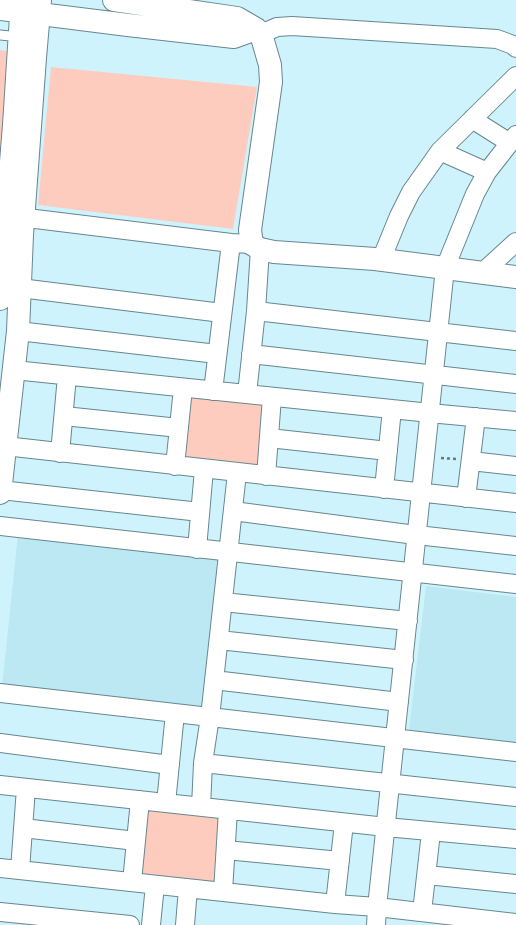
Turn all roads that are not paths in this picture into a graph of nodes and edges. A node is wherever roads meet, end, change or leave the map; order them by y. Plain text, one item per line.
1 (126, 1) edge
2 (31, 6) edge
3 (0, 9) edge
4 (128, 25) junction
5 (259, 32) junction
6 (19, 37) edge
7 (516, 48) edge
8 (516, 76) edge
9 (472, 119) junction
10 (513, 139) edge
11 (440, 151) junction
12 (487, 172) junction
13 (10, 216) edge
14 (516, 242) edge
15 (230, 243) junction
16 (256, 246) junction
17 (381, 260) junction
18 (446, 268) junction
19 (482, 273) junction
20 (1, 275) edge
21 (516, 277) edge
22 (20, 288) junction
23 (0, 299) edge
24 (256, 311) junction
25 (222, 313) junction
26 (18, 331) junction
27 (438, 333) junction
28 (516, 341) edge
29 (217, 354) junction
30 (251, 354) junction
31 (14, 370) junction
32 (434, 375) junction
33 (67, 376) junction
34 (516, 384) edge
35 (183, 388) junction
36 (213, 391) junction
37 (247, 394) junction
38 (272, 397) junction
39 (392, 409) junction
40 (430, 413) junction
41 (64, 416) junction
42 (476, 418) junction
43 (516, 421) edge
44 (179, 428) junction
45 (269, 438) junction
46 (5, 446) junction
47 (388, 451) junction
48 (60, 453) junction
49 (471, 461) junction
50 (175, 466) junction
51 (516, 466) edge
52 (204, 469) junction
53 (237, 473) junction
54 (266, 476) junction
55 (384, 489) junction
56 (0, 490) edge
57 (0, 493) edge
58 (422, 494) junction
59 (466, 498) junction
60 (516, 503) edge
61 (233, 511) junction
62 (200, 512) junction
63 (0, 526) edge
64 (417, 535) junction
65 (516, 546) edge
66 (197, 549) junction
67 (228, 552) junction
68 (413, 573) junction
69 (516, 584) edge
70 (223, 602) junction
71 (408, 621) junction
72 (219, 640) junction
73 (404, 660) junction
74 (214, 680) junction
75 (0, 693) edge
76 (400, 702) junction
77 (175, 713) junction
78 (210, 717) junction
79 (396, 738) junction
80 (0, 744) edge
81 (516, 752) edge
82 (203, 763) junction
83 (170, 765) junction
84 (391, 783) junction
85 (0, 785) edge
86 (26, 788) junction
87 (516, 796) edge
88 (140, 800) junction
89 (166, 803) junction
90 (201, 807) junction
91 (228, 810) junction
92 (344, 823) junction
93 (386, 827) junction
94 (23, 828) junction
95 (431, 832) junction
96 (516, 840) edge
97 (136, 841) junction
98 (226, 850) junction
99 (340, 861) junction
100 (0, 868) edge
101 (20, 870) junction
102 (426, 875) junction
103 (132, 882) junction
104 (516, 884) edge
105 (155, 885) junction
106 (188, 888) junction
107 (223, 892) junction
108 (335, 904) junction
109 (377, 907) junction
110 (0, 912) edge
111 (422, 912) junction
112 (516, 923) edge
113 (130, 925) edge
114 (152, 925) edge
115 (185, 925) edge
116 (376, 925) edge

1 - 4 street
1 - 5 street
2 - 3 street
2 - 4 street
2 - 6 street
4 - 5 street
5 - 7 street
5 - 16 street
6 - 13 street
8 - 9 street
9 - 10 street
9 - 11 street
10 - 12 street
11 - 12 street
11 - 17 street
12 - 18 street
13 - 15 street
13 - 20 street
13 - 22 street
14 - 19 street
15 - 16 street
15 - 25 street
16 - 17 street
16 - 24 street
17 - 18 street
18 - 19 street
18 - 27 street
19 - 21 street
20 - 23 street
22 - 25 street
22 - 26 street
24 - 27 street
24 - 30 street
25 - 29 street
26 - 29 street
26 - 31 street
27 - 28 street
27 - 32 street
29 - 36 street
30 - 32 street
30 - 37 street
31 - 33 street
31 - 46 street
32 - 34 street
32 - 40 street
33 - 35 street
33 - 41 street
35 - 36 street
35 - 44 street
36 - 37 street
37 - 38 street
38 - 39 street
38 - 45 street
39 - 40 street
39 - 47 street
40 - 42 street
40 - 58 street
41 - 44 street
41 - 48 street
42 - 43 street
42 - 49 street
44 - 50 street
45 - 47 street
45 - 54 street
46 - 48 street
46 - 56 street
47 - 55 street
48 - 50 street
49 - 51 street
49 - 59 street
50 - 52 street
52 - 53 street
52 - 62 street
53 - 54 street
53 - 61 street
54 - 55 street
55 - 58 street
56 - 57 street
56 - 62 street
58 - 59 street
58 - 64 street
59 - 60 street
61 - 64 street
61 - 67 street
62 - 66 street
63 - 66 street
64 - 65 street
64 - 68 street
66 - 67 street
67 - 68 street
67 - 70 street
68 - 69 street
68 - 71 street
70 - 71 street
70 - 72 street
71 - 73 street
72 - 73 street
72 - 74 street
73 - 76 street
74 - 76 street
74 - 78 street
75 - 77 street
76 - 79 street
77 - 78 street
77 - 83 street
78 - 79 street
78 - 82 street
79 - 81 street
79 - 84 street
80 - 83 street
82 - 84 street
82 - 90 street
83 - 89 street
84 - 87 street
84 - 93 street
85 - 86 street
86 - 88 street
86 - 94 street
88 - 89 street
88 - 97 street
89 - 90 street
90 - 91 street
91 - 92 street
91 - 98 street
92 - 93 street
92 - 99 street
93 - 95 street
93 - 109 street
94 - 97 street
94 - 101 street
95 - 96 street
95 - 102 street
97 - 103 street
98 - 99 street
98 - 107 street
99 - 108 street
100 - 101 street
101 - 103 street
102 - 104 street
102 - 111 street
103 - 105 street
105 - 106 street
105 - 114 street
106 - 107 street
106 - 115 street
107 - 108 street
108 - 109 street
109 - 111 street
109 - 116 street
110 - 113 street
111 - 112 street

